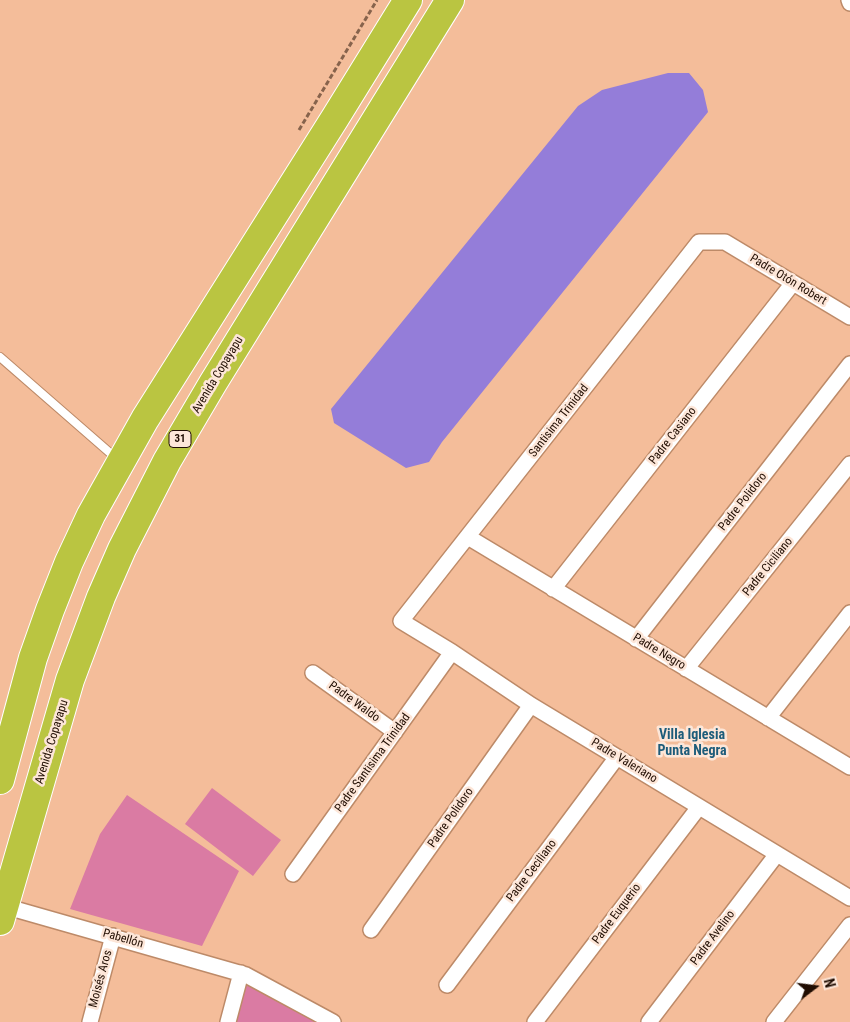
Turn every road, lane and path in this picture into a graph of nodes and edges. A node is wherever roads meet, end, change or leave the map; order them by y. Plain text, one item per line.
1 (408, 0) edge
2 (450, 0) edge
3 (725, 242) joint
4 (793, 283) junction
5 (850, 317) edge
6 (0, 357) edge
7 (850, 364) edge
8 (120, 462) junction
9 (850, 464) edge
10 (468, 537) junction
11 (553, 589) junction
12 (850, 613) edge
13 (401, 621) joint
14 (636, 639) junction
15 (452, 652) junction
16 (686, 669) junction
17 (313, 672) dead end
18 (531, 705) junction
19 (768, 718) junction
20 (395, 732) junction
21 (617, 757) junction
22 (849, 765) edge
23 (0, 780) edge
24 (699, 807) junction
25 (777, 854) junction
26 (293, 874) dead end
27 (850, 898) edge
28 (2, 914) edge
29 (850, 925) edge
30 (371, 930) dead end
31 (113, 936) junction
32 (241, 973) junction
33 (447, 985) dead end
34 (90, 1022) edge
35 (228, 1022) edge
36 (333, 1022) edge
37 (535, 1022) edge
38 (649, 1022) edge
39 (774, 1022) edge

1 - 8 highway
2 - 28 highway, Avenida Copayapu / 31
3 - 4 street, Padre Otón Robert
3 - 10 street, Santisima Trinidad
4 - 5 street, Padre Otón Robert
4 - 11 street, Padre Casiano
6 - 8 lane
7 - 14 street, Padre Polidoro
8 - 23 highway
9 - 16 street, Padre Ciciliano
10 - 11 street, Padre Negro
10 - 13 street, Santisima Trinidad
11 - 14 street, Padre Negro
12 - 19 street
13 - 15 street, Padre Valeriano
14 - 16 street, Padre Negro
15 - 18 street, Padre Valeriano
15 - 20 street, Padre Santisima Trinidad
16 - 19 street, Padre Negro
17 - 20 street, Padre Waldo
18 - 21 street, Padre Valeriano
18 - 30 street, Padre Polidoro
19 - 22 street, Padre Negro
20 - 26 street, Padre Santisima Trinidad
21 - 24 street, Padre Valeriano
21 - 33 street, Padre Ceciliano
24 - 25 street, Padre Valeriano
24 - 37 street, Padre Euquerio
25 - 27 street, Padre Valeriano
25 - 38 street, Padre Avelino
28 - 31 street, Pabellón
29 - 39 street
31 - 32 street, Pabellón
31 - 34 street, Moisés Aros
32 - 35 street
32 - 36 street, Pabellón

